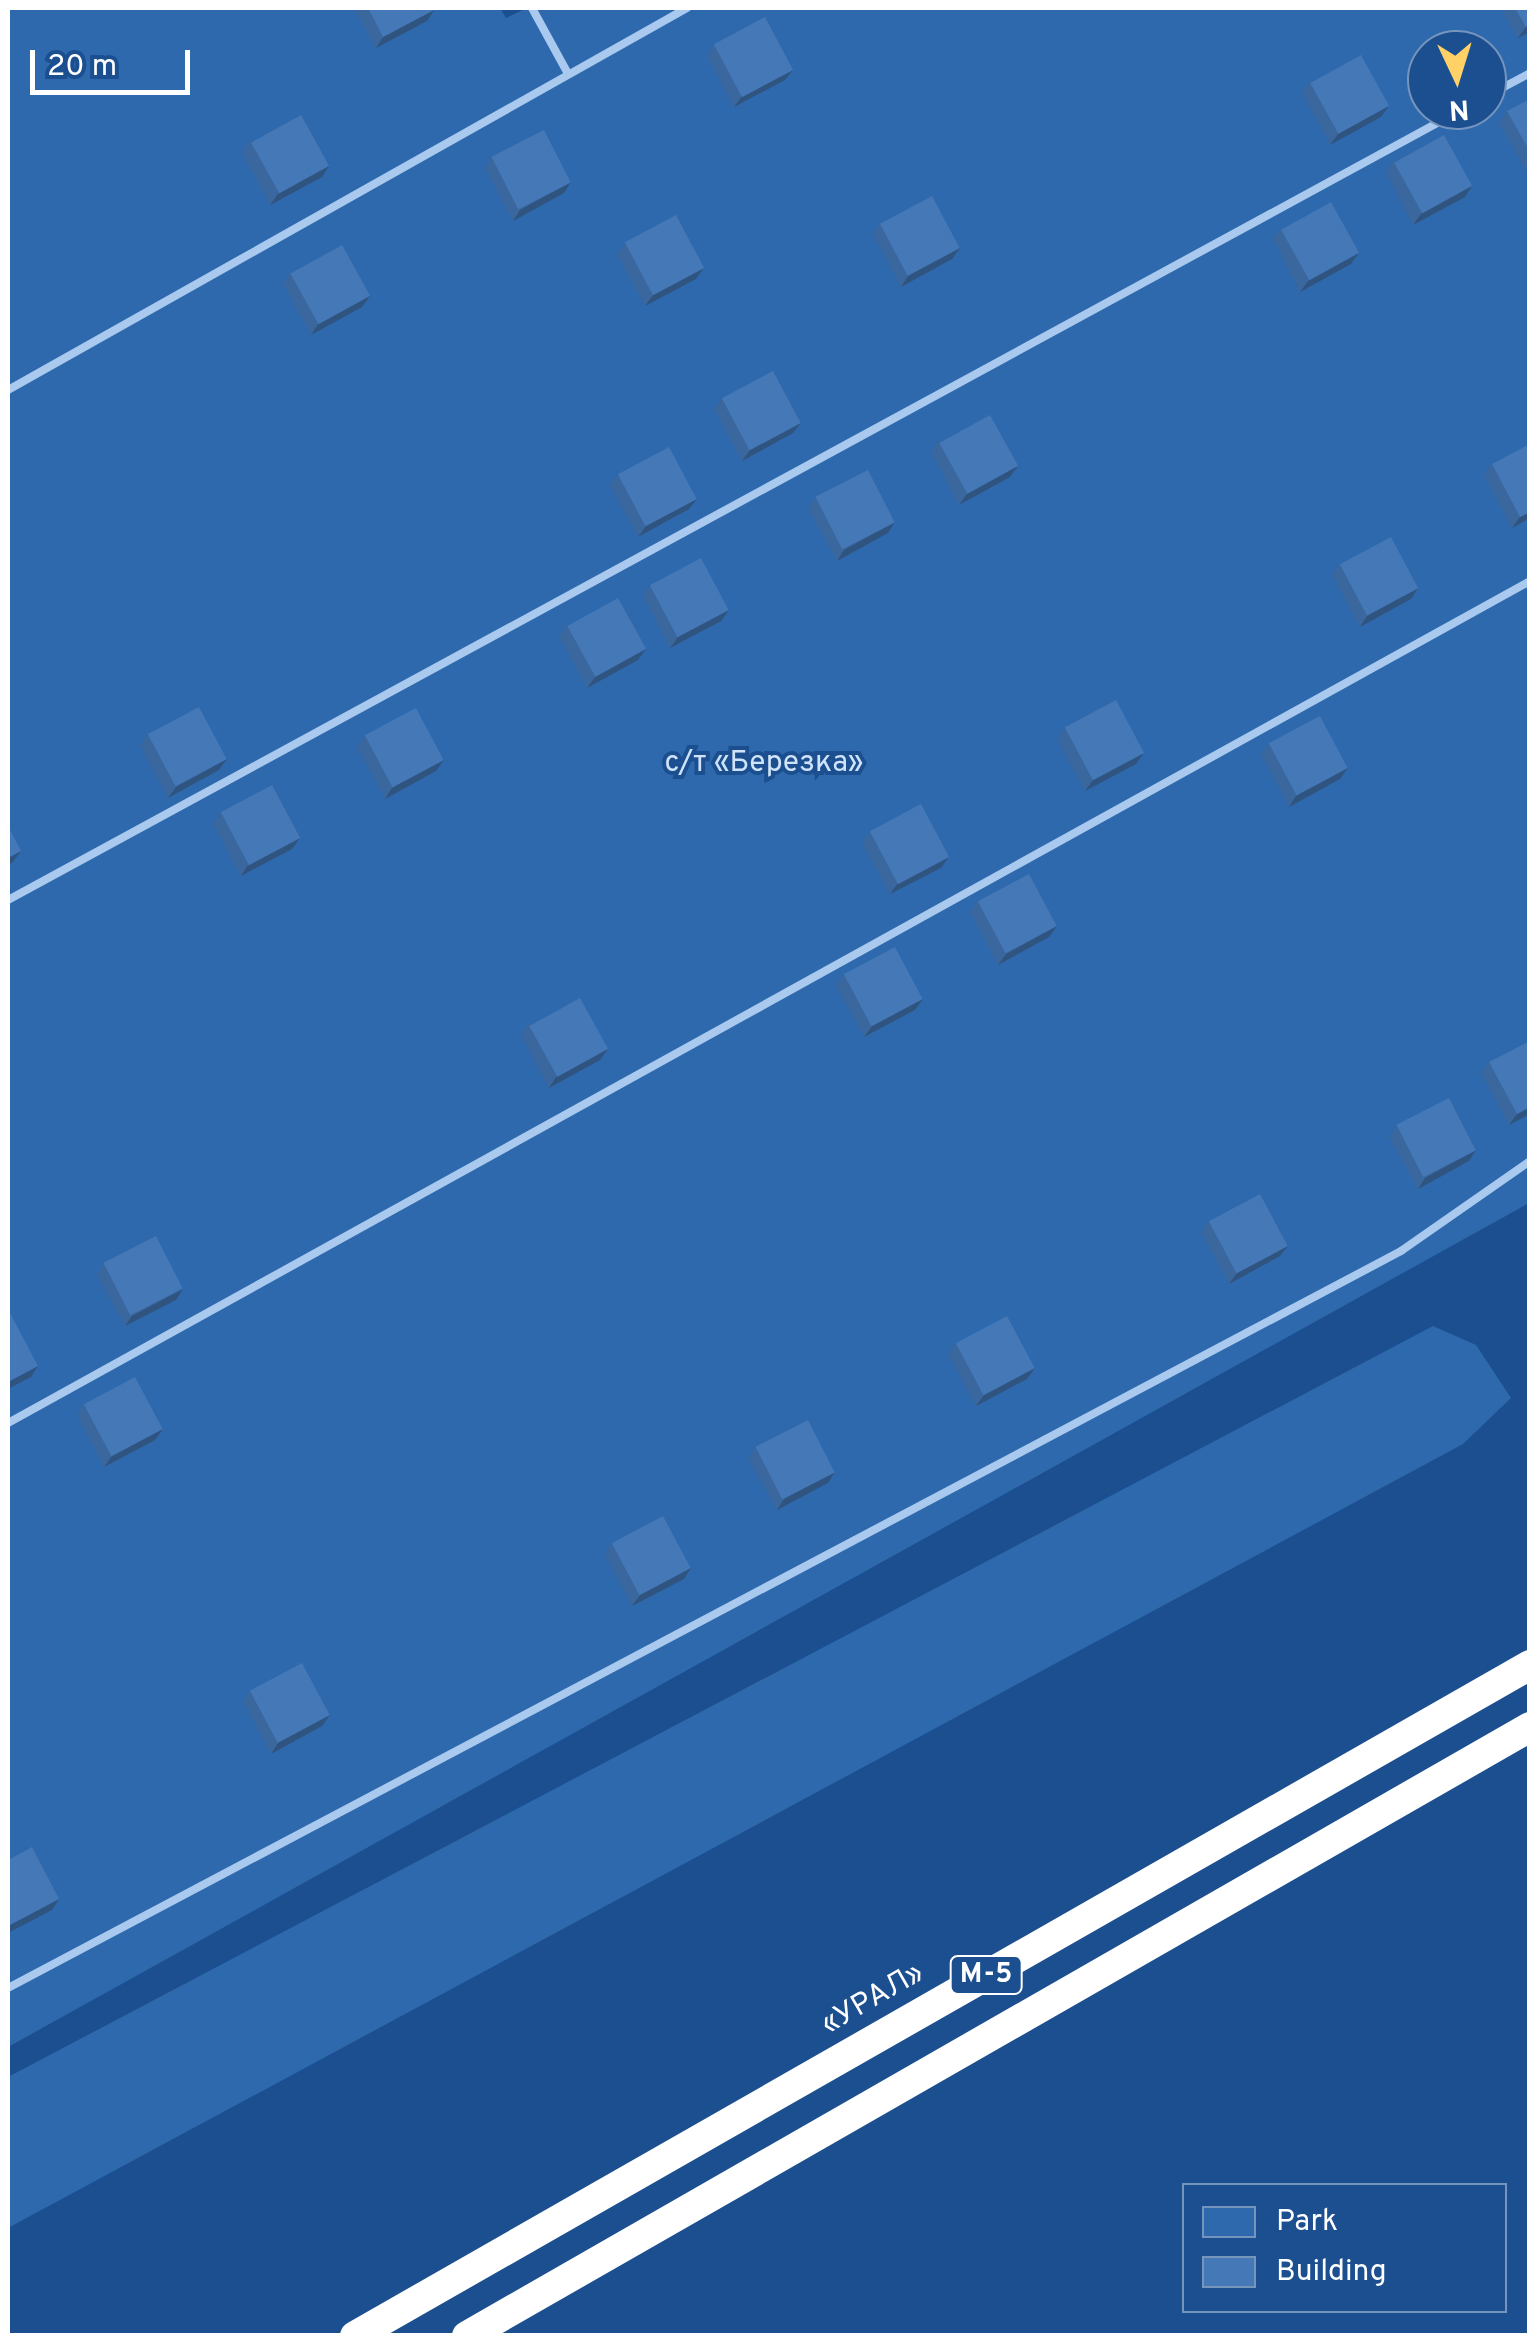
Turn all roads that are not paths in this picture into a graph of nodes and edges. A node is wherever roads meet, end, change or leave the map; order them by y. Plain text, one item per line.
1 (532, 8) edge
2 (687, 8) edge
3 (568, 72) junction
4 (1530, 73) edge
5 (1507, 85) edge
6 (1424, 130) edge
7 (8, 390) edge
8 (1530, 581) edge
9 (8, 900) edge
10 (1530, 1161) edge
11 (8, 1422) edge
12 (1530, 1665) edge
13 (1530, 1727) edge
14 (8, 1988) edge
15 (355, 2336) edge
16 (467, 2336) edge

1 - 3 lane
2 - 3 lane
3 - 7 lane
4 - 5 lane
6 - 9 lane
8 - 11 lane
10 - 14 lane
12 - 15 highway, «УРАЛ» / М-5
13 - 16 highway, М-5

